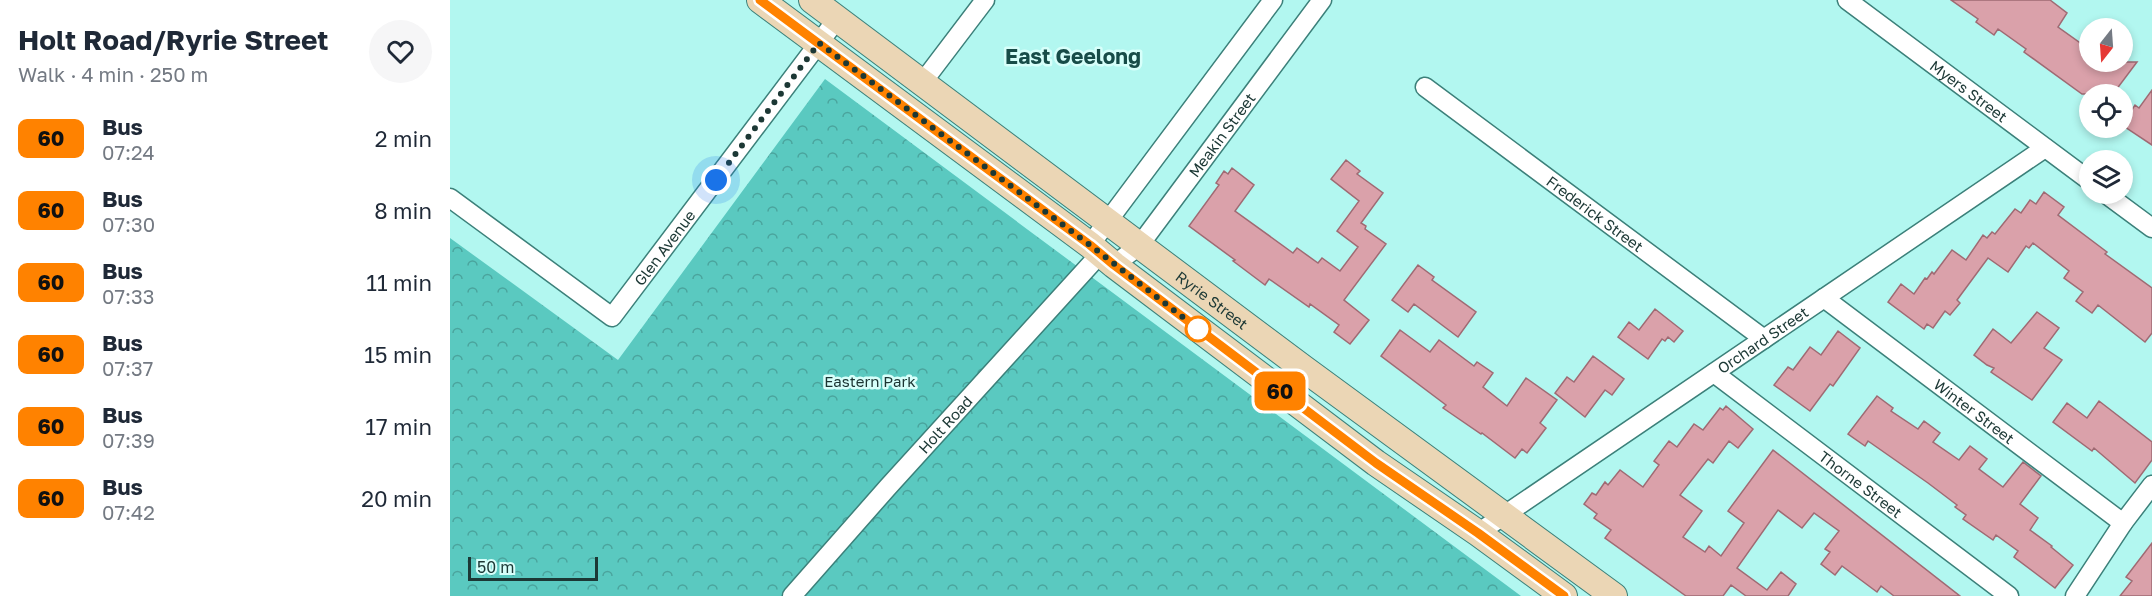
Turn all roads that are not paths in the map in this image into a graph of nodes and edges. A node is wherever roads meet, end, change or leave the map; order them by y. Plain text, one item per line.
1 (760, 0) edge
2 (812, 0) edge
3 (985, 0) edge
4 (1273, 0) edge
5 (1322, 0) edge
6 (1847, 0) edge
7 (837, 19) junction
8 (819, 43) junction
9 (922, 83) junction
10 (1425, 87) dead end
11 (2045, 148) junction
12 (2079, 173) edge
13 (450, 198) edge
14 (2120, 204) edge
15 (1108, 220) junction
16 (2152, 228) edge
17 (1139, 246) junction
18 (1101, 255) junction
19 (1824, 298) junction
20 (1764, 339) junction
21 (1714, 373) junction
22 (2152, 485) edge
23 (1504, 515) junction
24 (2123, 523) junction
25 (1478, 533) junction
26 (792, 596) edge
27 (1564, 596) edge
28 (1614, 596) edge
29 (2009, 596) edge
30 (2075, 596) edge

1 - 8 main road, Ryrie Street
2 - 7 main road, Ryrie Street
3 - 9 street
4 - 15 street
5 - 17 street, Meakin Street
6 - 11 street, Myers Street
7 - 8 street, Glen Avenue
7 - 9 main road, Ryrie Street
8 - 13 street, Glen Avenue
8 - 18 main road, Ryrie Street
9 - 15 main road, Ryrie Street
10 - 20 street, Frederick Street
11 - 12 street, Myers Street
11 - 19 street, Orchard Street
14 - 16 street
15 - 17 main road, Ryrie Street
15 - 18 street
17 - 18 street, Meakin Street
17 - 23 main road, Ryrie Street
18 - 25 main road, Ryrie Street
18 - 26 street, Holt Road
19 - 20 street, Orchard Street
19 - 24 street, Winter Street
20 - 21 street, Orchard Street
21 - 23 street, Orchard Street
21 - 29 street, Thorne Street
22 - 24 street
23 - 25 street, Orchard Street
23 - 28 main road, Ryrie Street
24 - 30 street
25 - 27 main road, Ryrie Street

